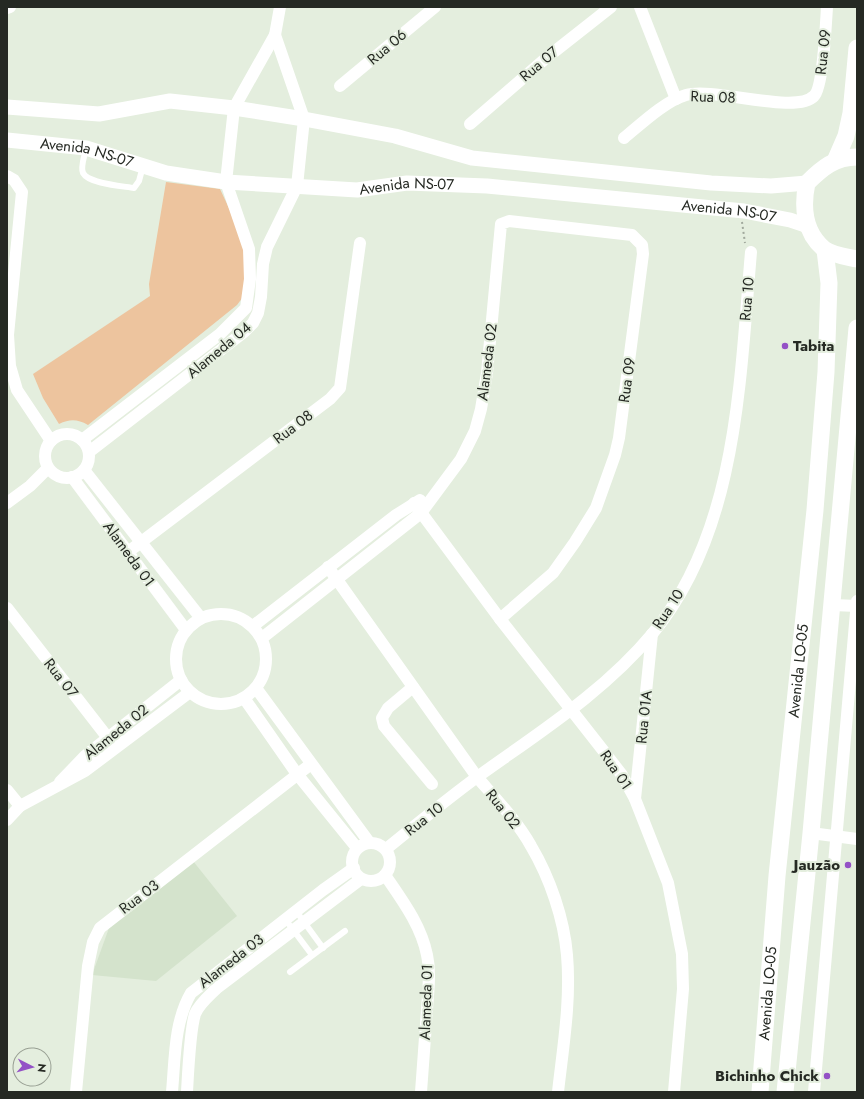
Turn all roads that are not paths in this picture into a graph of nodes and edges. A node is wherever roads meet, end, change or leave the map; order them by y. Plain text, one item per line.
1 (10, 7) edge
2 (280, 7) edge
3 (435, 7) edge
4 (611, 7) edge
5 (640, 7) edge
6 (827, 7) edge
7 (7, 8) edge
8 (275, 35) junction
9 (857, 48) edge
10 (340, 86) dead end
11 (815, 96) joint
12 (676, 99) junction
13 (7, 107) edge
14 (234, 108) junction
15 (304, 118) junction
16 (470, 124) dead end
17 (624, 138) dead end
18 (7, 140) edge
19 (86, 148) junction
20 (857, 157) edge
21 (836, 159) junction
22 (143, 166) junction
23 (7, 176) edge
24 (226, 182) junction
25 (807, 183) junction
26 (297, 186) junction
27 (503, 222) joint
28 (808, 226) junction
29 (360, 243) dead end
30 (825, 250) junction
31 (751, 252) road end
32 (857, 259) edge
33 (857, 328) edge
34 (146, 390) junction
35 (133, 399) junction
36 (156, 401) junction
37 (142, 412) junction
38 (82, 440) junction
39 (51, 441) junction
40 (89, 452) junction
41 (48, 468) junction
42 (84, 470) junction
43 (72, 477) junction
44 (7, 503) edge
45 (418, 508) junction
46 (142, 540) junction
47 (128, 552) junction
48 (328, 567) junction
49 (337, 579) junction
50 (857, 604) edge
51 (833, 605) junction
52 (7, 608) edge
53 (200, 617) junction
54 (500, 619) junction
55 (253, 626) junction
56 (186, 630) junction
57 (652, 634) junction
58 (262, 638) junction
59 (181, 680) junction
60 (413, 687) junction
61 (256, 688) junction
62 (190, 692) junction
63 (244, 698) junction
64 (570, 710) junction
65 (108, 737) junction
66 (115, 747) junction
67 (311, 764) junction
68 (297, 774) junction
69 (477, 777) junction
70 (432, 784) dead end
71 (55, 787) junction
72 (7, 790) edge
73 (635, 799) junction
74 (20, 806) junction
75 (7, 820) edge
76 (811, 833) junction
77 (837, 836) junction
78 (857, 838) edge
79 (368, 842) junction
80 (357, 848) junction
81 (386, 849) junction
82 (354, 868) junction
83 (385, 875) junction
84 (361, 879) junction
85 (296, 910) junction
86 (285, 919) junction
87 (304, 922) junction
88 (293, 930) junction
89 (345, 931) dead end
90 (323, 948) junction
91 (312, 955) junction
92 (290, 972) dead end
93 (76, 1092) edge
94 (172, 1092) edge
95 (187, 1092) edge
96 (421, 1092) edge
97 (558, 1092) edge
98 (674, 1092) edge
99 (760, 1092) edge
100 (785, 1092) edge
101 (814, 1092) edge

1 - 7 street
2 - 8 street
3 - 10 street, Rua 06
4 - 16 street, Rua 07
5 - 12 street
6 - 11 street, Rua 09
8 - 14 street
8 - 15 street
9 - 21 main road
11 - 12 street, Rua 08
12 - 17 street, Rua 08
13 - 14 street, Avenida NS-07
14 - 15 street, Avenida NS-07
14 - 24 street
15 - 25 street, Avenida NS-07
15 - 26 street
18 - 19 street, Avenida NS-07
19 - 22 street, Avenida NS-07
19 - 22 lane
20 - 21 main road
21 - 25 main road
22 - 24 street, Avenida NS-07
23 - 39 street
24 - 26 street, Avenida NS-07
24 - 34 street, Alameda 04
25 - 28 main road
26 - 28 street, Avenida NS-07
26 - 36 street, Alameda 04
27 - 45 street, Alameda 02
27 - 54 street, Rua 09
28 - 30 main road
29 - 46 street, Rua 08
30 - 32 main road
30 - 99 main road, Avenida LO-05
31 - 57 street, Rua 10
33 - 51 main road, Avenida LO-05
34 - 35 street, Alameda 04
34 - 36 street
35 - 37 street
35 - 38 street, Alameda 04
36 - 37 street, Alameda 04
37 - 40 street, Alameda 04
38 - 39 street
38 - 40 street
39 - 41 street
40 - 42 street
41 - 43 street
41 - 44 street
42 - 43 street
42 - 46 street, Alameda 01
43 - 47 street, Alameda 01
45 - 48 street, Alameda 02
45 - 49 street, Alameda 02
45 - 54 street, Rua 01
46 - 47 street, Rua 08
46 - 53 street, Alameda 01
47 - 56 street, Alameda 01
48 - 49 street, Rua 02
48 - 55 street, Alameda 02
49 - 58 street, Alameda 02
49 - 60 street, Rua 02
50 - 51 street
50 - 77 street
51 - 76 main road, Avenida LO-05
52 - 65 street, Rua 07
53 - 55 street
53 - 56 street
54 - 64 street, Rua 01
55 - 58 street
56 - 59 street
57 - 64 street, Rua 10
57 - 73 street, Rua 01A
58 - 61 street
59 - 62 street
59 - 65 street, Alameda 02
60 - 69 street, Rua 02
60 - 70 street
61 - 63 street
61 - 67 street
62 - 63 street
62 - 66 street, Alameda 02
63 - 68 street
64 - 69 street, Rua 10
64 - 73 street, Rua 01
65 - 66 street, Rua 07
65 - 71 street, Alameda 02
66 - 71 street, Alameda 02
67 - 68 street, Rua 03
67 - 79 street
68 - 80 street
68 - 93 street, Rua 03
69 - 81 street, Rua 10
69 - 97 street, Rua 02
71 - 74 street, Alameda 02
72 - 74 street
73 - 98 street, Rua 01
74 - 75 street, Alameda 02
76 - 77 street
76 - 100 main road, Avenida LO-05
77 - 78 street
77 - 101 street
79 - 80 street
79 - 81 street
80 - 82 street
81 - 83 street
82 - 84 street
82 - 85 street, Alameda 03
83 - 84 street
83 - 96 street, Alameda 01
84 - 87 street, Alameda 03
85 - 86 street, Alameda 03
85 - 87 lane
86 - 88 lane
86 - 94 street, Alameda 03
87 - 88 street, Alameda 03
87 - 90 lane
88 - 91 lane
88 - 95 street, Alameda 03
89 - 90 lane
90 - 91 lane
91 - 92 lane

